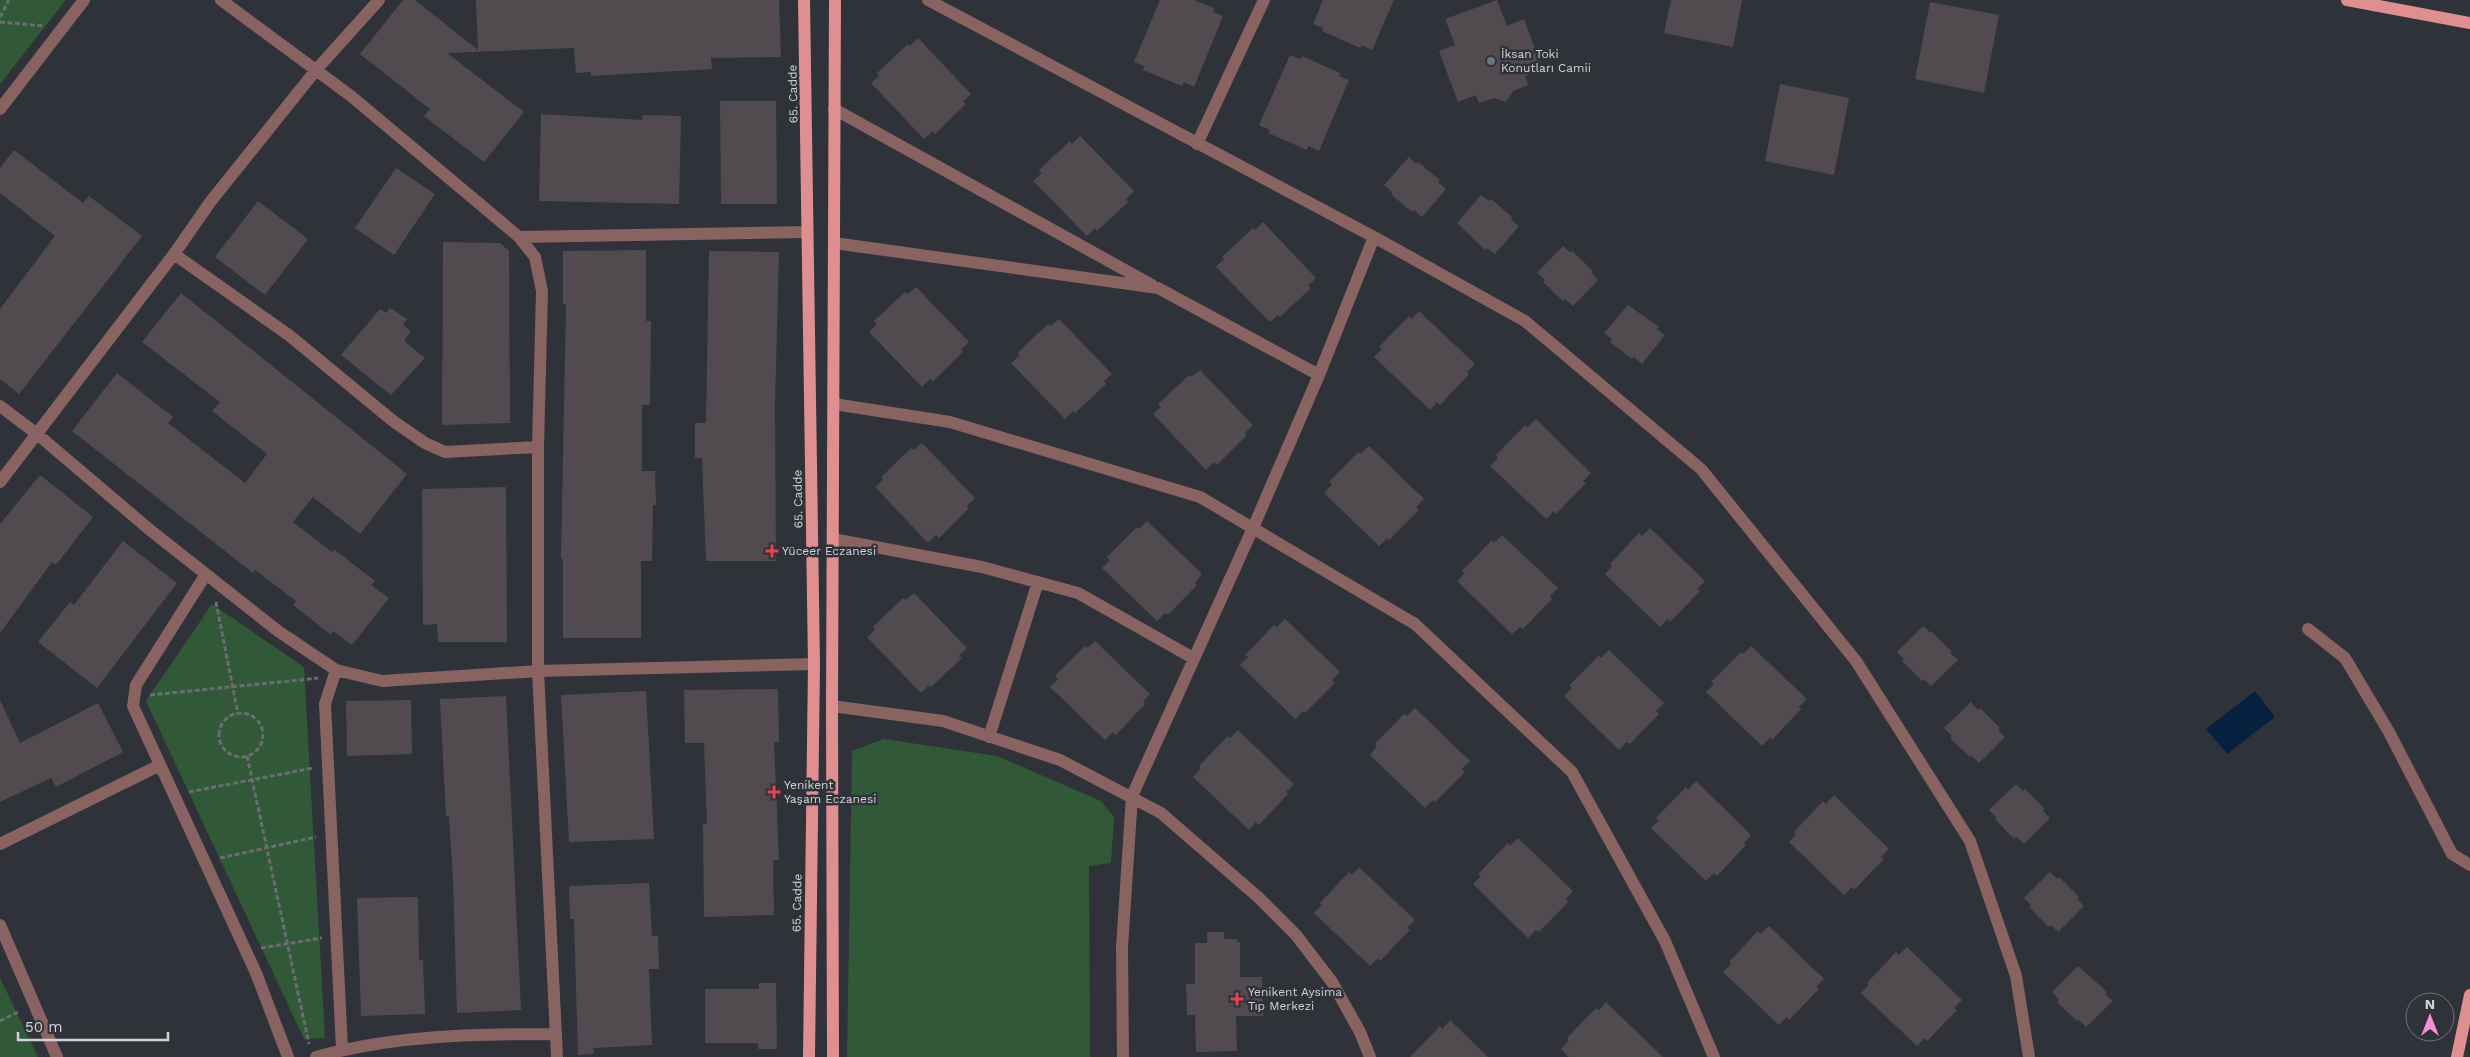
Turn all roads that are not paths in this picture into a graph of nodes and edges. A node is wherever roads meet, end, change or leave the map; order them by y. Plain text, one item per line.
1 (84, 0) edge
2 (221, 0) edge
3 (379, 0) edge
4 (804, 0) edge
5 (835, 0) edge
6 (928, 0) edge
7 (2347, 0) edge
8 (1261, 1) edge
9 (2470, 23) edge
10 (316, 70) junction
11 (0, 109) edge
12 (834, 109) junction
13 (1197, 144) junction
14 (807, 232) junction
15 (519, 237) junction
16 (1374, 237) junction
17 (834, 243) junction
18 (174, 254) junction
19 (1158, 288) junction
20 (1319, 375) junction
21 (834, 404) junction
22 (0, 406) edge
23 (38, 434) junction
24 (538, 447) junction
25 (0, 482) edge
26 (1253, 528) junction
27 (833, 539) junction
28 (206, 574) junction
29 (1038, 582) junction
30 (2308, 629) dead end
31 (1193, 658) junction
32 (814, 664) junction
33 (538, 671) junction
34 (335, 673) junction
35 (832, 706) junction
36 (989, 737) junction
37 (160, 765) junction
38 (1132, 796) junction
39 (0, 844) edge
40 (2470, 865) edge
41 (0, 925) edge
42 (2470, 995) edge
43 (556, 1034) junction
44 (342, 1049) junction
45 (312, 1052) edge
46 (57, 1057) edge
47 (288, 1057) edge
48 (557, 1057) edge
49 (809, 1057) edge
50 (833, 1057) edge
51 (1123, 1057) edge
52 (1370, 1057) edge
53 (1714, 1057) edge
54 (2029, 1057) edge
55 (2456, 1057) edge

1 - 11 street
2 - 10 street
3 - 10 street
4 - 14 main road, 65. Cadde
5 - 12 main road
6 - 13 street
7 - 9 main road
8 - 13 street
10 - 15 street
10 - 18 street
12 - 17 main road
12 - 19 street
13 - 16 street
14 - 15 street
14 - 32 main road, 65. Cadde
15 - 24 street
16 - 20 street
16 - 54 street
17 - 19 street
17 - 21 main road
18 - 23 street
18 - 24 street
19 - 20 street
20 - 26 street
21 - 26 street
21 - 27 main road
22 - 23 street
23 - 25 street
23 - 28 street
24 - 33 street
26 - 31 street
26 - 53 street
27 - 29 street
27 - 35 main road
28 - 34 street
28 - 37 street
29 - 31 street
29 - 36 street
30 - 40 street
31 - 38 street
32 - 33 street
32 - 49 main road, 65. Cadde
33 - 34 street
33 - 43 street
34 - 44 street
35 - 36 street
35 - 50 main road
36 - 38 street
37 - 39 street
37 - 47 street
38 - 51 street
38 - 52 street
41 - 46 street
42 - 55 main road
43 - 44 street
43 - 48 street
44 - 45 street

